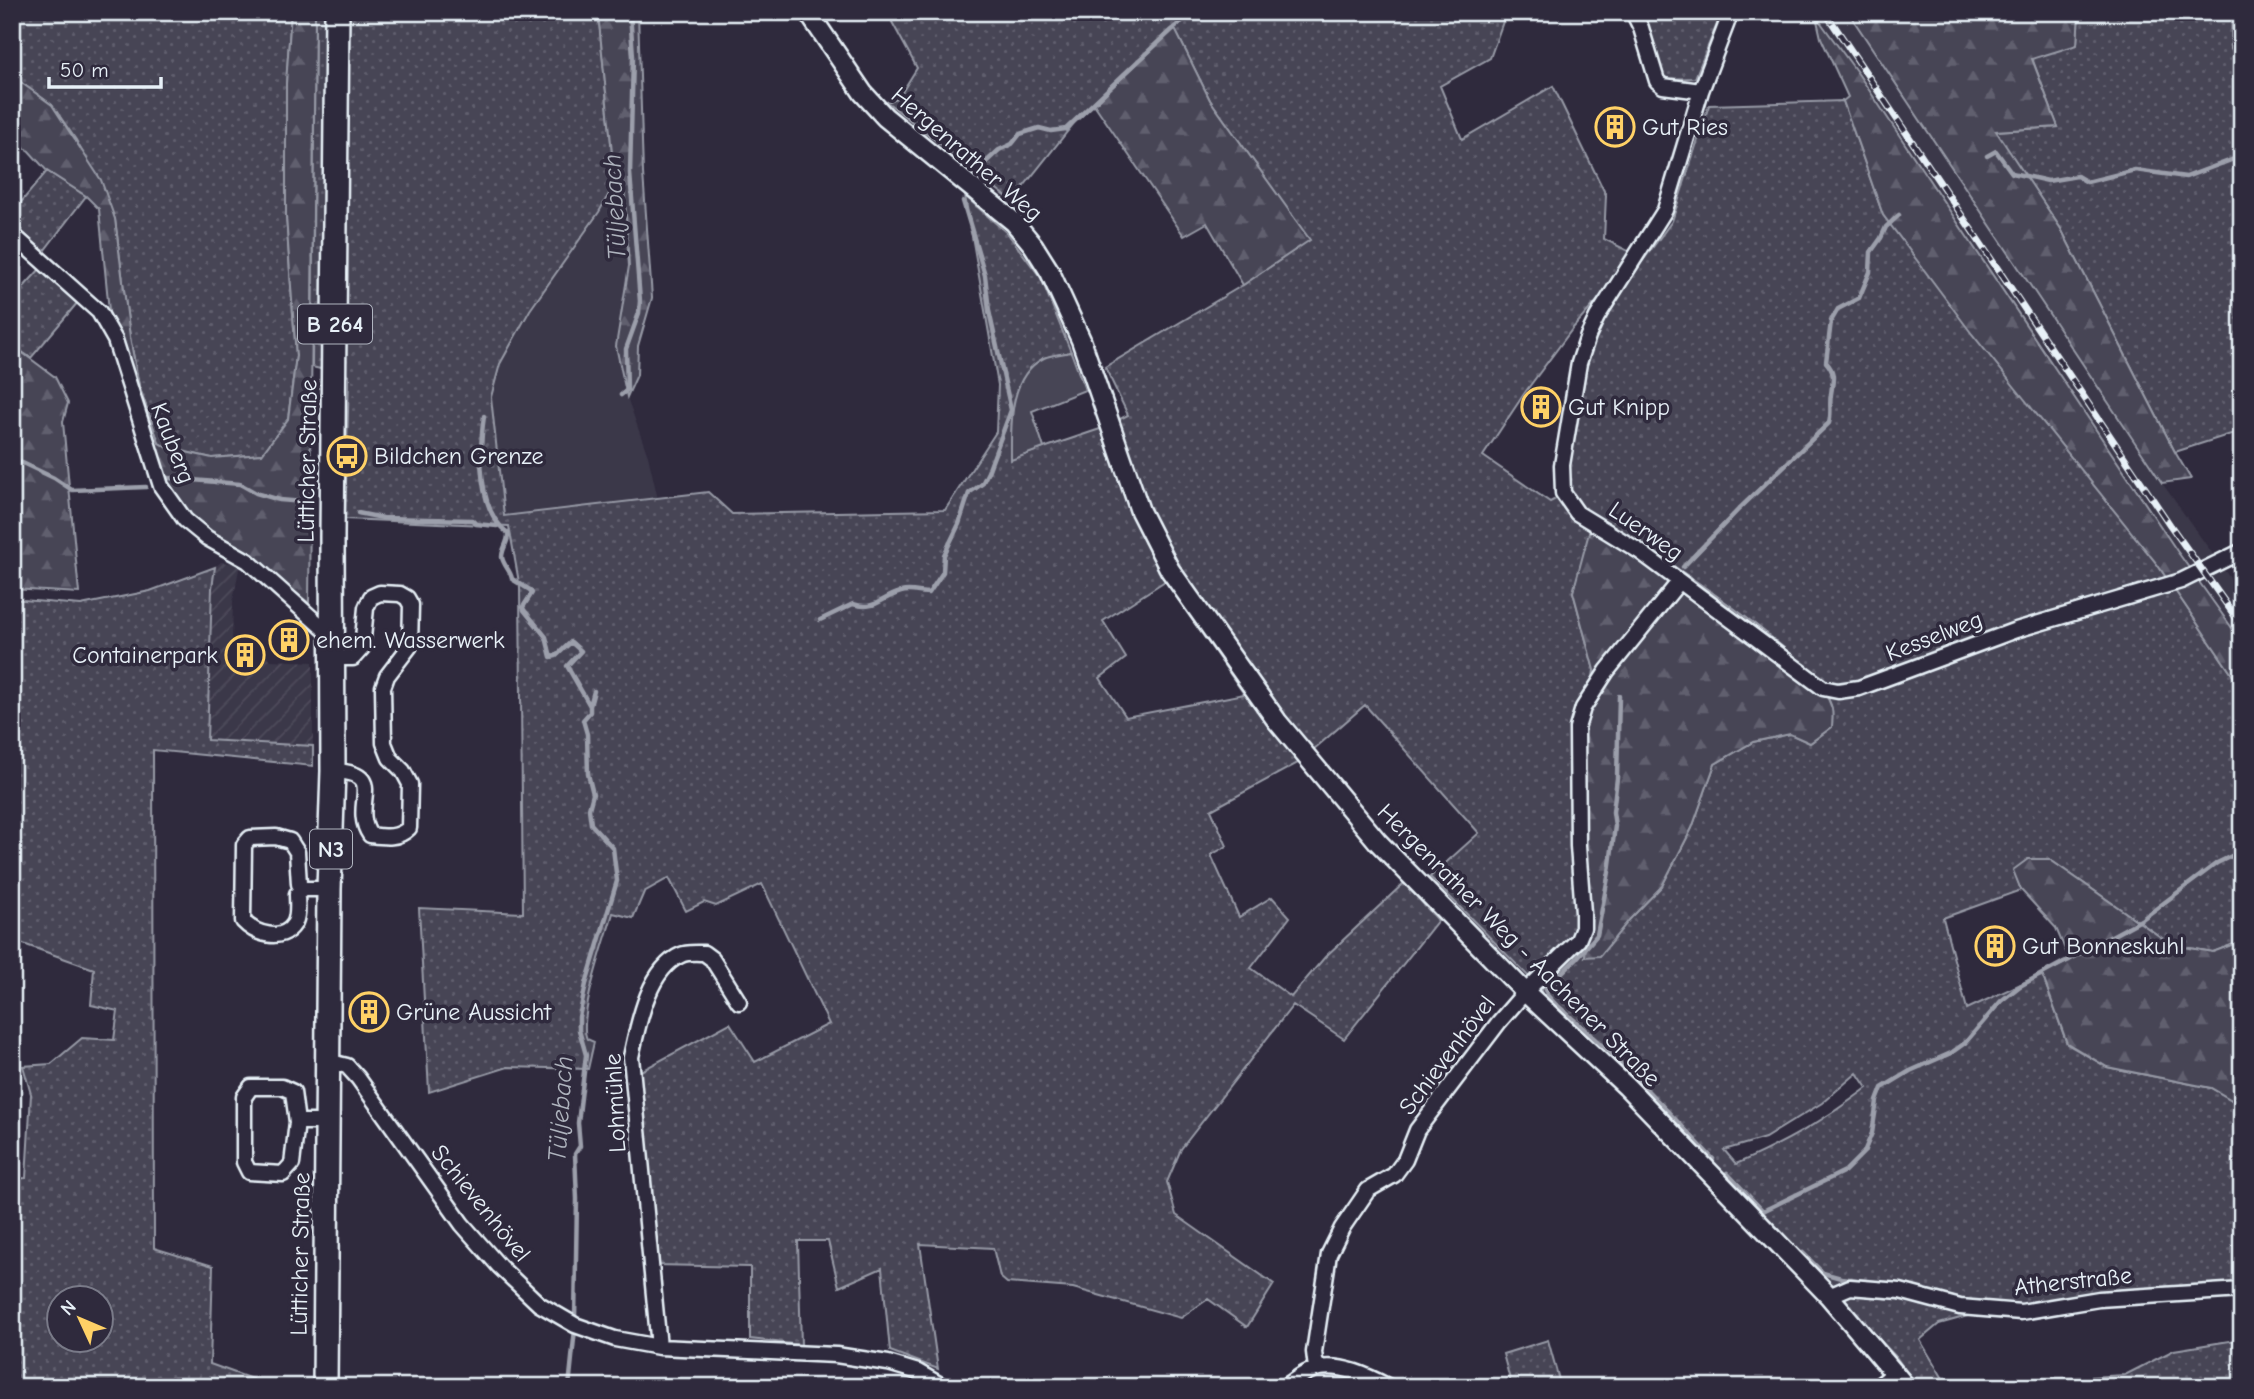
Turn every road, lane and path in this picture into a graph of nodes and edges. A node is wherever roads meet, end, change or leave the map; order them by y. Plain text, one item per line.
1 (337, 12) edge
2 (807, 12) edge
3 (1633, 12) edge
4 (1731, 12) edge
5 (1701, 91) junction
6 (12, 234) edge
7 (1081, 340) joint
8 (2235, 554) edge
9 (1679, 582) junction
10 (333, 647) junction
11 (333, 771) junction
12 (303, 889) junction
13 (329, 889) junction
14 (1525, 992) junction
15 (739, 1002) dead end
16 (327, 1061) junction
17 (297, 1122) junction
18 (328, 1122) junction
19 (2242, 1290) edge
20 (1829, 1296) junction
21 (659, 1347) junction
22 (1316, 1368) junction
23 (917, 1379) edge
24 (1901, 1380) edge
25 (1380, 1385) edge
26 (325, 1387) edge
27 (944, 1387) edge
28 (1284, 1387) edge
29 (1877, 1387) edge

1 - 10 main road, Lütticher Straße / B 264
2 - 7 street, Hergenrather Weg
3 - 5 street
4 - 5 street, Luerweg
5 - 9 street, Luerweg
6 - 10 street, Kauberg
7 - 14 street, Hergenrather Weg - Aachener Straße
8 - 9 street, Kesselweg
9 - 14 street, Luerweg
10 - 11 main road, Lütticher Straße / N3
10 - 11 street
11 - 13 main road, Lütticher Straße / N3
12 - 12 street
12 - 13 street
13 - 16 main road, Lütticher Straße / N3
14 - 20 street, Hergenrather Weg - Aachener Straße
14 - 22 street, Schievenhövel
15 - 21 street, Lohmühle
16 - 18 main road, Lütticher Straße / N3
16 - 21 street, Schievenhövel
17 - 17 street, Lütticher Straße
17 - 18 street
18 - 26 main road, Lütticher Straße / N3
19 - 20 street, Atherstraße
20 - 24 street, Hergenrather Weg - Aachener Straße
21 - 23 street, Schievenhövel
22 - 25 street
22 - 28 street
23 - 27 street, Schievenhövel
24 - 29 street

